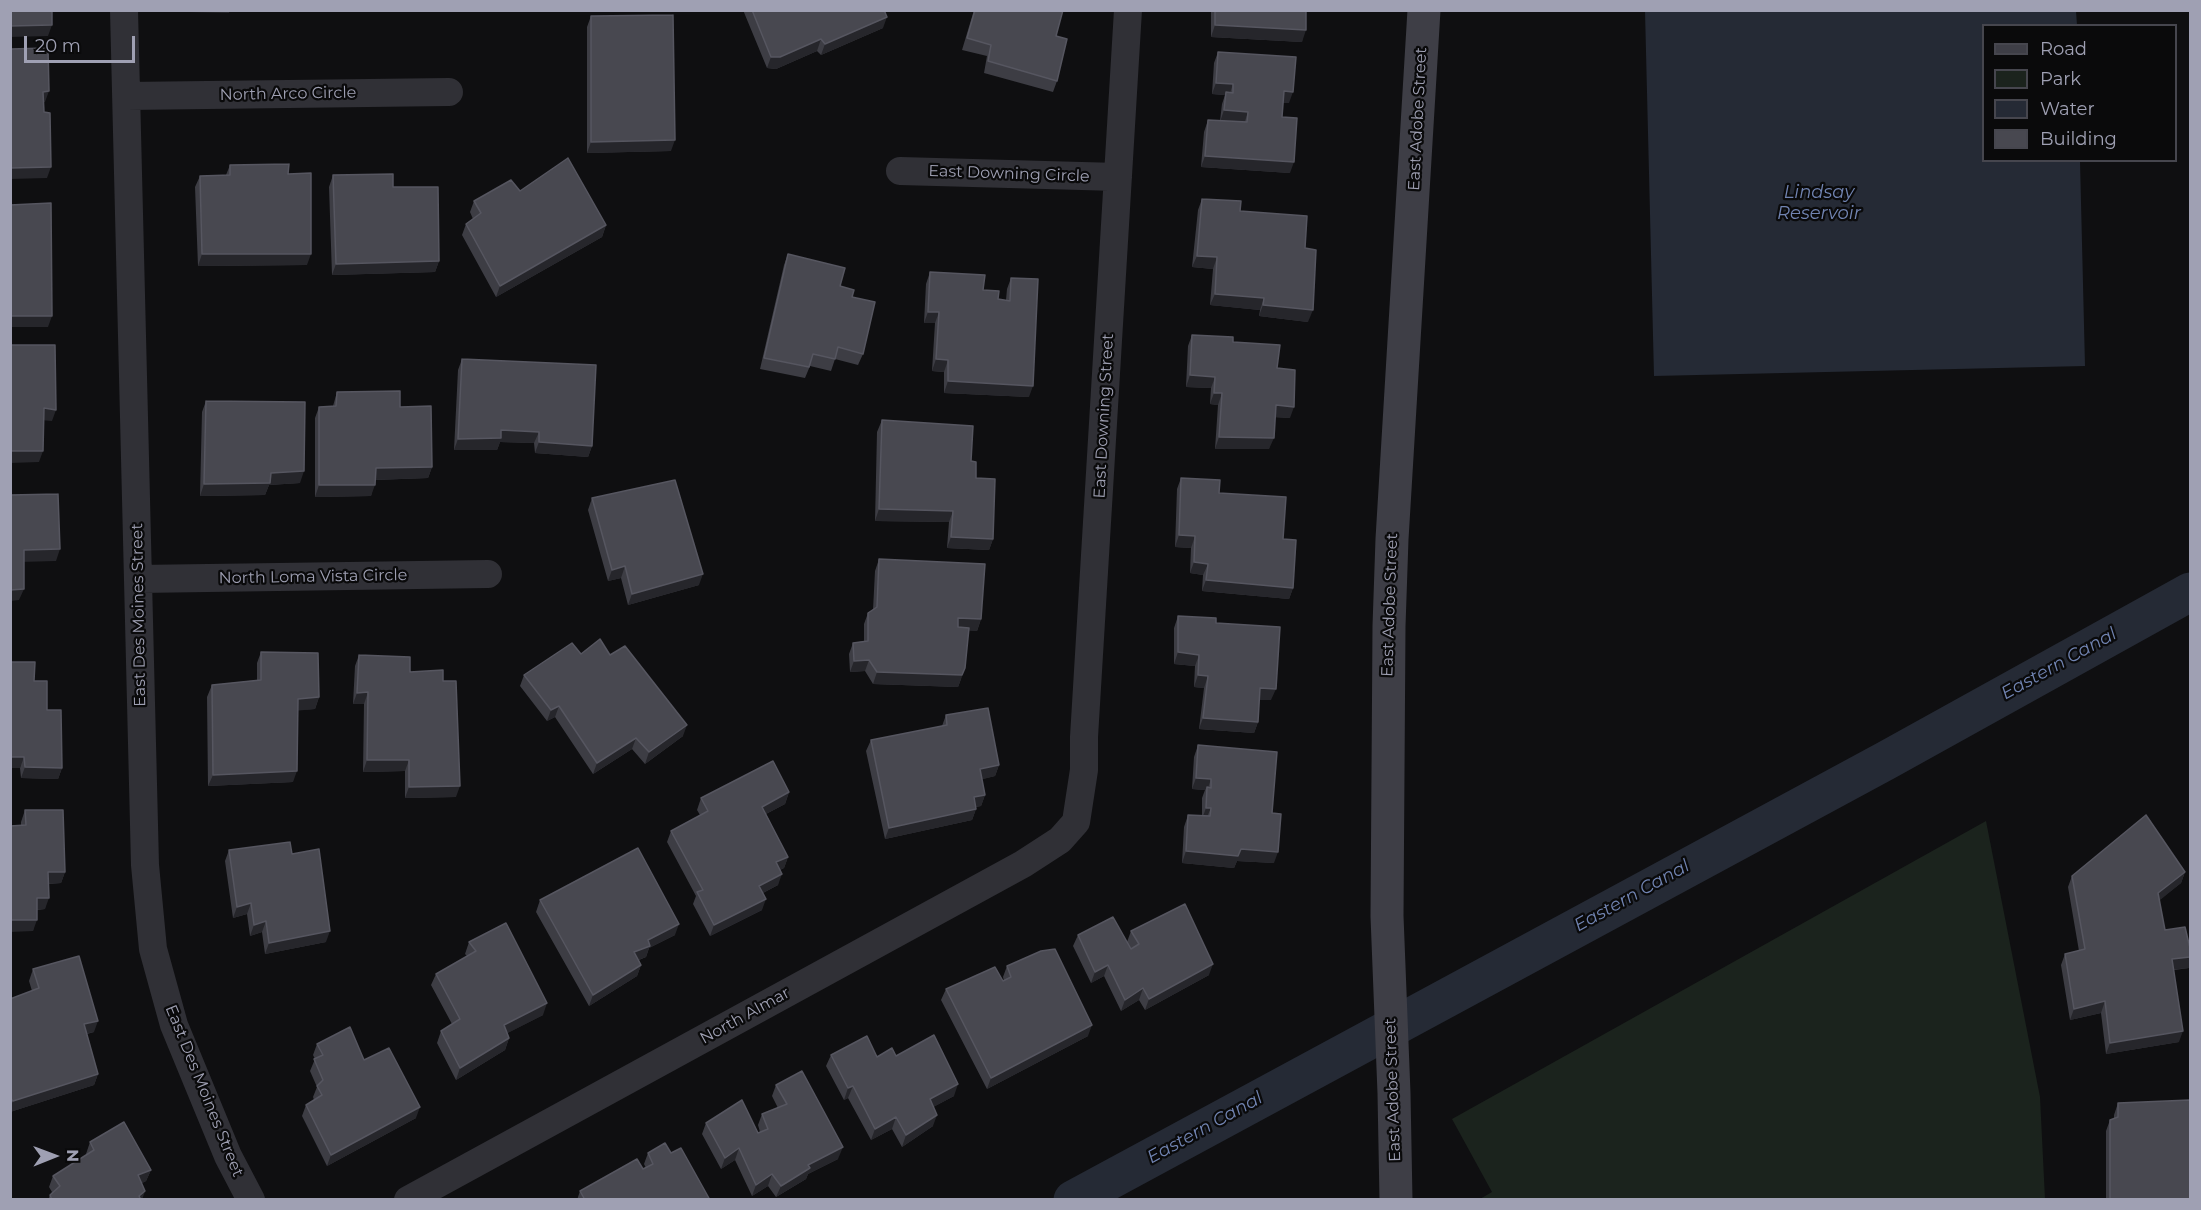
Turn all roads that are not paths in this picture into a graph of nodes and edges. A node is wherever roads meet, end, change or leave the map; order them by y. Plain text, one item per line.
1 (124, 10) edge
2 (1128, 10) edge
3 (1424, 10) edge
4 (449, 92) dead end
5 (127, 96) junction
6 (900, 171) dead end
7 (1118, 177) junction
8 (488, 574) dead end
9 (138, 579) junction
10 (1076, 822) joint
11 (251, 1200) edge
12 (408, 1200) edge
13 (1396, 1200) edge

1 - 5 street, East Des Moines Street
2 - 7 street, East Downing Street
3 - 13 street, East Adobe Street
4 - 5 street, North Arco Circle
5 - 9 street, East Des Moines Street
6 - 7 street, East Downing Circle
7 - 10 street, East Downing Street
8 - 9 street, North Loma Vista Circle
9 - 11 street, East Des Moines Street
10 - 12 street, North Almar

